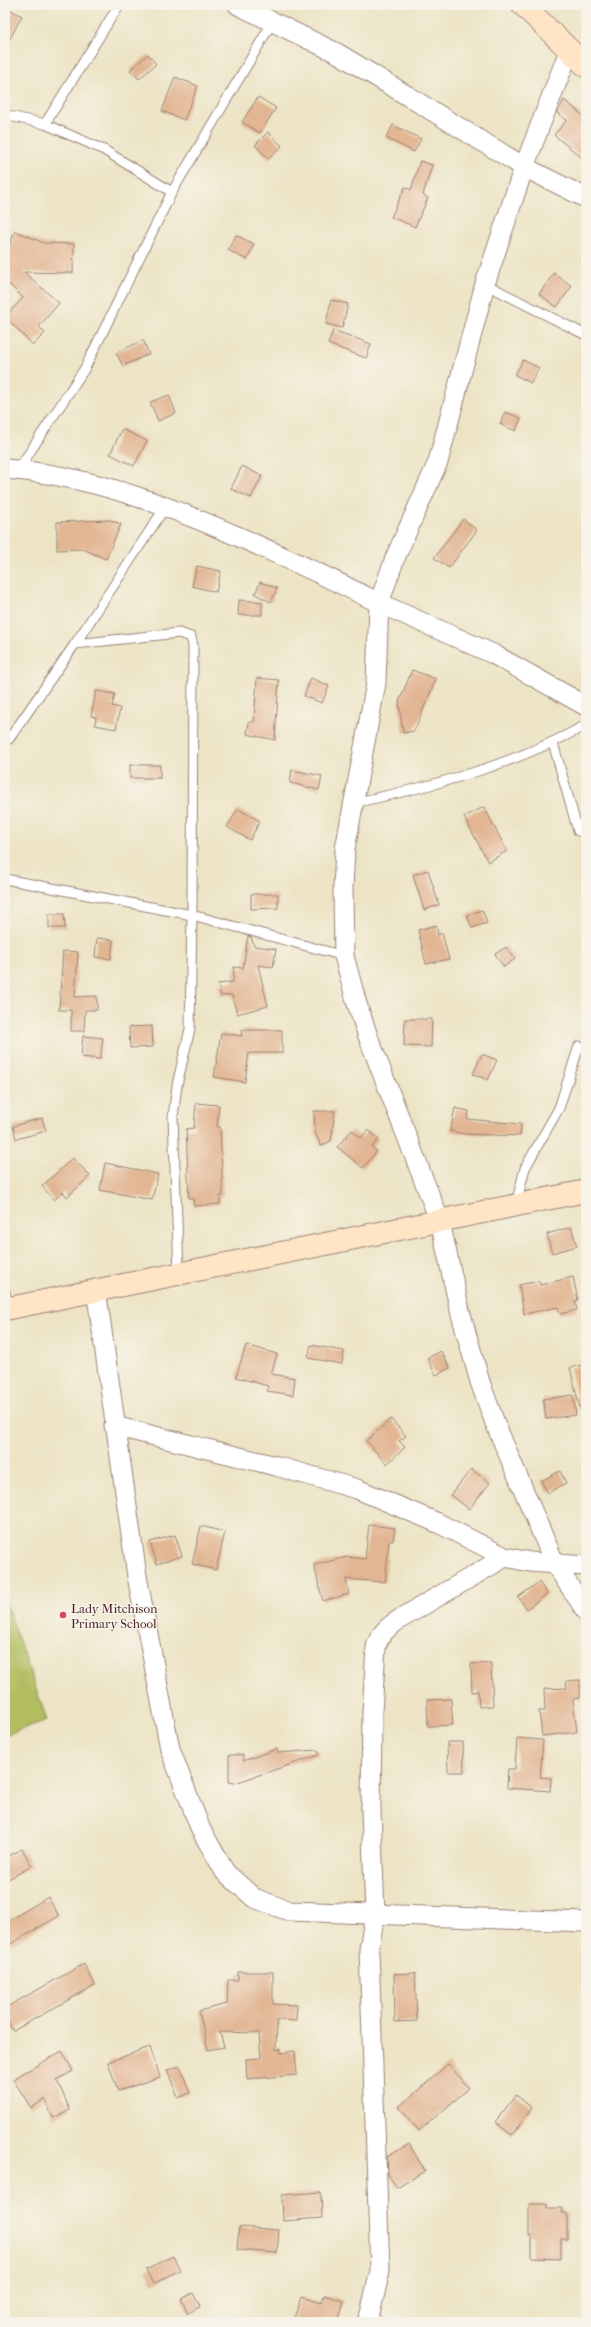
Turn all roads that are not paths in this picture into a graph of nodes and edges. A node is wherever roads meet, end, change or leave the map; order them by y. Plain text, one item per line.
1 (119, 5) edge
2 (238, 5) edge
3 (523, 5) edge
4 (272, 21) junction
5 (569, 51) junction
6 (586, 66) edge
7 (5, 115) edge
8 (45, 124) junction
9 (524, 167) junction
10 (172, 192) junction
11 (586, 198) edge
12 (485, 284) junction
13 (586, 335) edge
14 (11, 469) edge
15 (166, 506) junction
16 (379, 603) junction
17 (75, 644) junction
18 (586, 706) edge
19 (586, 725) edge
20 (9, 739) dead end
21 (553, 743) junction
22 (353, 803) junction
23 (578, 831) dead end
24 (5, 879) edge
25 (192, 915) junction
26 (344, 956) junction
27 (579, 1046) dead end
28 (586, 1191) edge
29 (516, 1205) junction
30 (440, 1222) junction
31 (179, 1272) junction
32 (96, 1289) junction
33 (6, 1303) edge
34 (114, 1426) junction
35 (505, 1557) junction
36 (556, 1564) junction
37 (586, 1566) edge
38 (586, 1611) edge
39 (375, 1914) junction
40 (586, 1922) edge
41 (368, 2322) edge

1 - 8 lane
2 - 4 street
3 - 5 main road
4 - 9 street
4 - 10 lane
5 - 6 main road
5 - 9 street
7 - 8 lane
8 - 10 lane
9 - 11 street
9 - 12 street
10 - 14 lane
12 - 13 lane
12 - 16 street
14 - 15 street
15 - 16 street
15 - 17 lane
16 - 18 street
16 - 22 street
17 - 20 lane
17 - 25 lane
19 - 21 lane
21 - 22 lane
21 - 23 lane
22 - 26 street
24 - 25 lane
25 - 26 lane
25 - 31 lane
26 - 30 street
27 - 29 lane
28 - 29 main road
29 - 30 main road
30 - 31 main road
30 - 36 street
31 - 32 main road
32 - 33 main road
32 - 34 street
34 - 35 street
34 - 39 street
35 - 36 street
35 - 39 street
36 - 37 street
36 - 38 street
39 - 40 street
39 - 41 street

